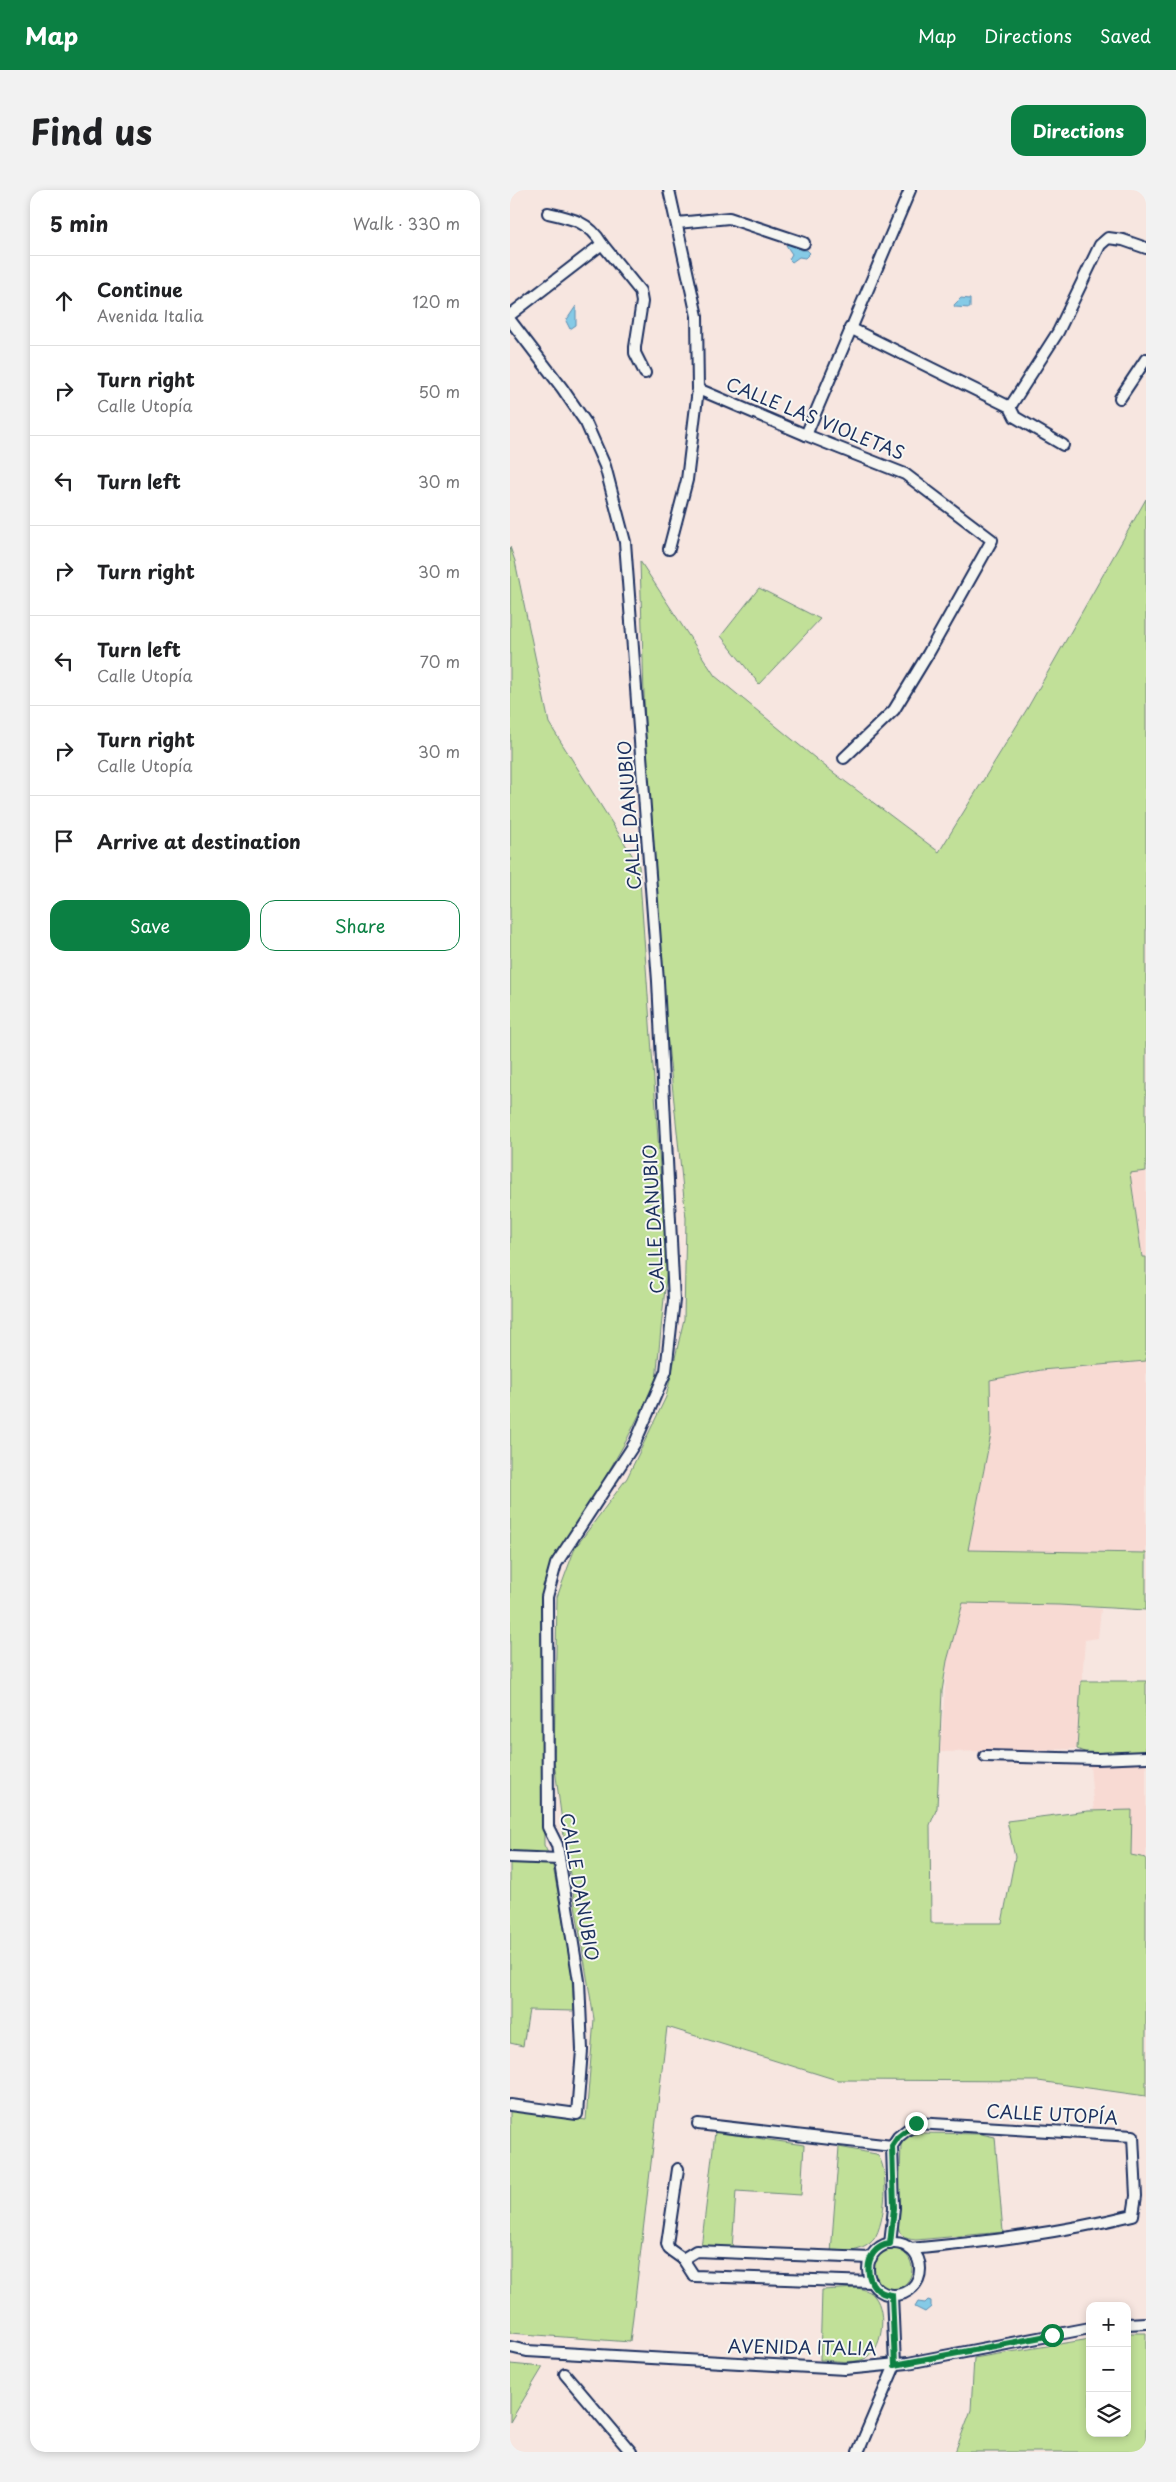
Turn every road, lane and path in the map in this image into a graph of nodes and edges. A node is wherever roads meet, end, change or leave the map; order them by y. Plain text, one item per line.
1 (670, 190) edge
2 (910, 190) edge
3 (548, 213) dead end
4 (677, 223) junction
5 (804, 243) dead end
6 (602, 244) junction
7 (1146, 248) edge
8 (510, 315) edge
9 (510, 320) edge
10 (850, 328) junction
11 (1146, 359) edge
12 (645, 373) dead end
13 (698, 389) junction
14 (1120, 398) dead end
15 (1010, 407) junction
16 (806, 435) junction
17 (1063, 445) dead end
18 (669, 549) dead end
19 (844, 758) dead end
20 (985, 1756) dead end
21 (1146, 1757) edge
22 (510, 1857) edge
23 (559, 1859) junction
24 (510, 2105) edge
25 (698, 2124) dead end
26 (892, 2146) junction
27 (678, 2168) dead end
28 (890, 2244) junction
29 (910, 2249) junction
30 (870, 2258) junction
31 (683, 2259) junction
32 (872, 2282) junction
33 (892, 2295) junction
34 (1146, 2323) edge
35 (1131, 2324) edge
36 (1086, 2329) edge
37 (510, 2347) edge
38 (526, 2351) junction
39 (510, 2352) edge
40 (895, 2365) junction
41 (565, 2374) dead end
42 (631, 2452) edge
43 (858, 2452) edge

1 - 4 street
2 - 10 street
3 - 6 street
4 - 5 street
4 - 13 street
6 - 8 street
6 - 12 street
7 - 15 street
9 - 23 street, CALLE DANUBIO
10 - 15 street
10 - 16 street
11 - 14 street
13 - 16 street, CALLE LAS VIOLETAS
13 - 18 street
15 - 17 street
16 - 19 street, CALLE LAS VIOLETAS
20 - 21 street
22 - 23 street
23 - 24 street, CALLE DANUBIO
25 - 26 street
26 - 28 street
26 - 29 street, CALLE UTOPÍA
27 - 31 street
28 - 29 street
28 - 30 street
29 - 33 street
30 - 31 street
30 - 32 street
31 - 32 street
32 - 33 street
33 - 40 street
34 - 35 street
36 - 40 street, AVENIDA ITALIA
37 - 38 street, AVENIDA ITALIA
38 - 39 street
38 - 40 street, AVENIDA ITALIA
40 - 43 street
41 - 42 street

